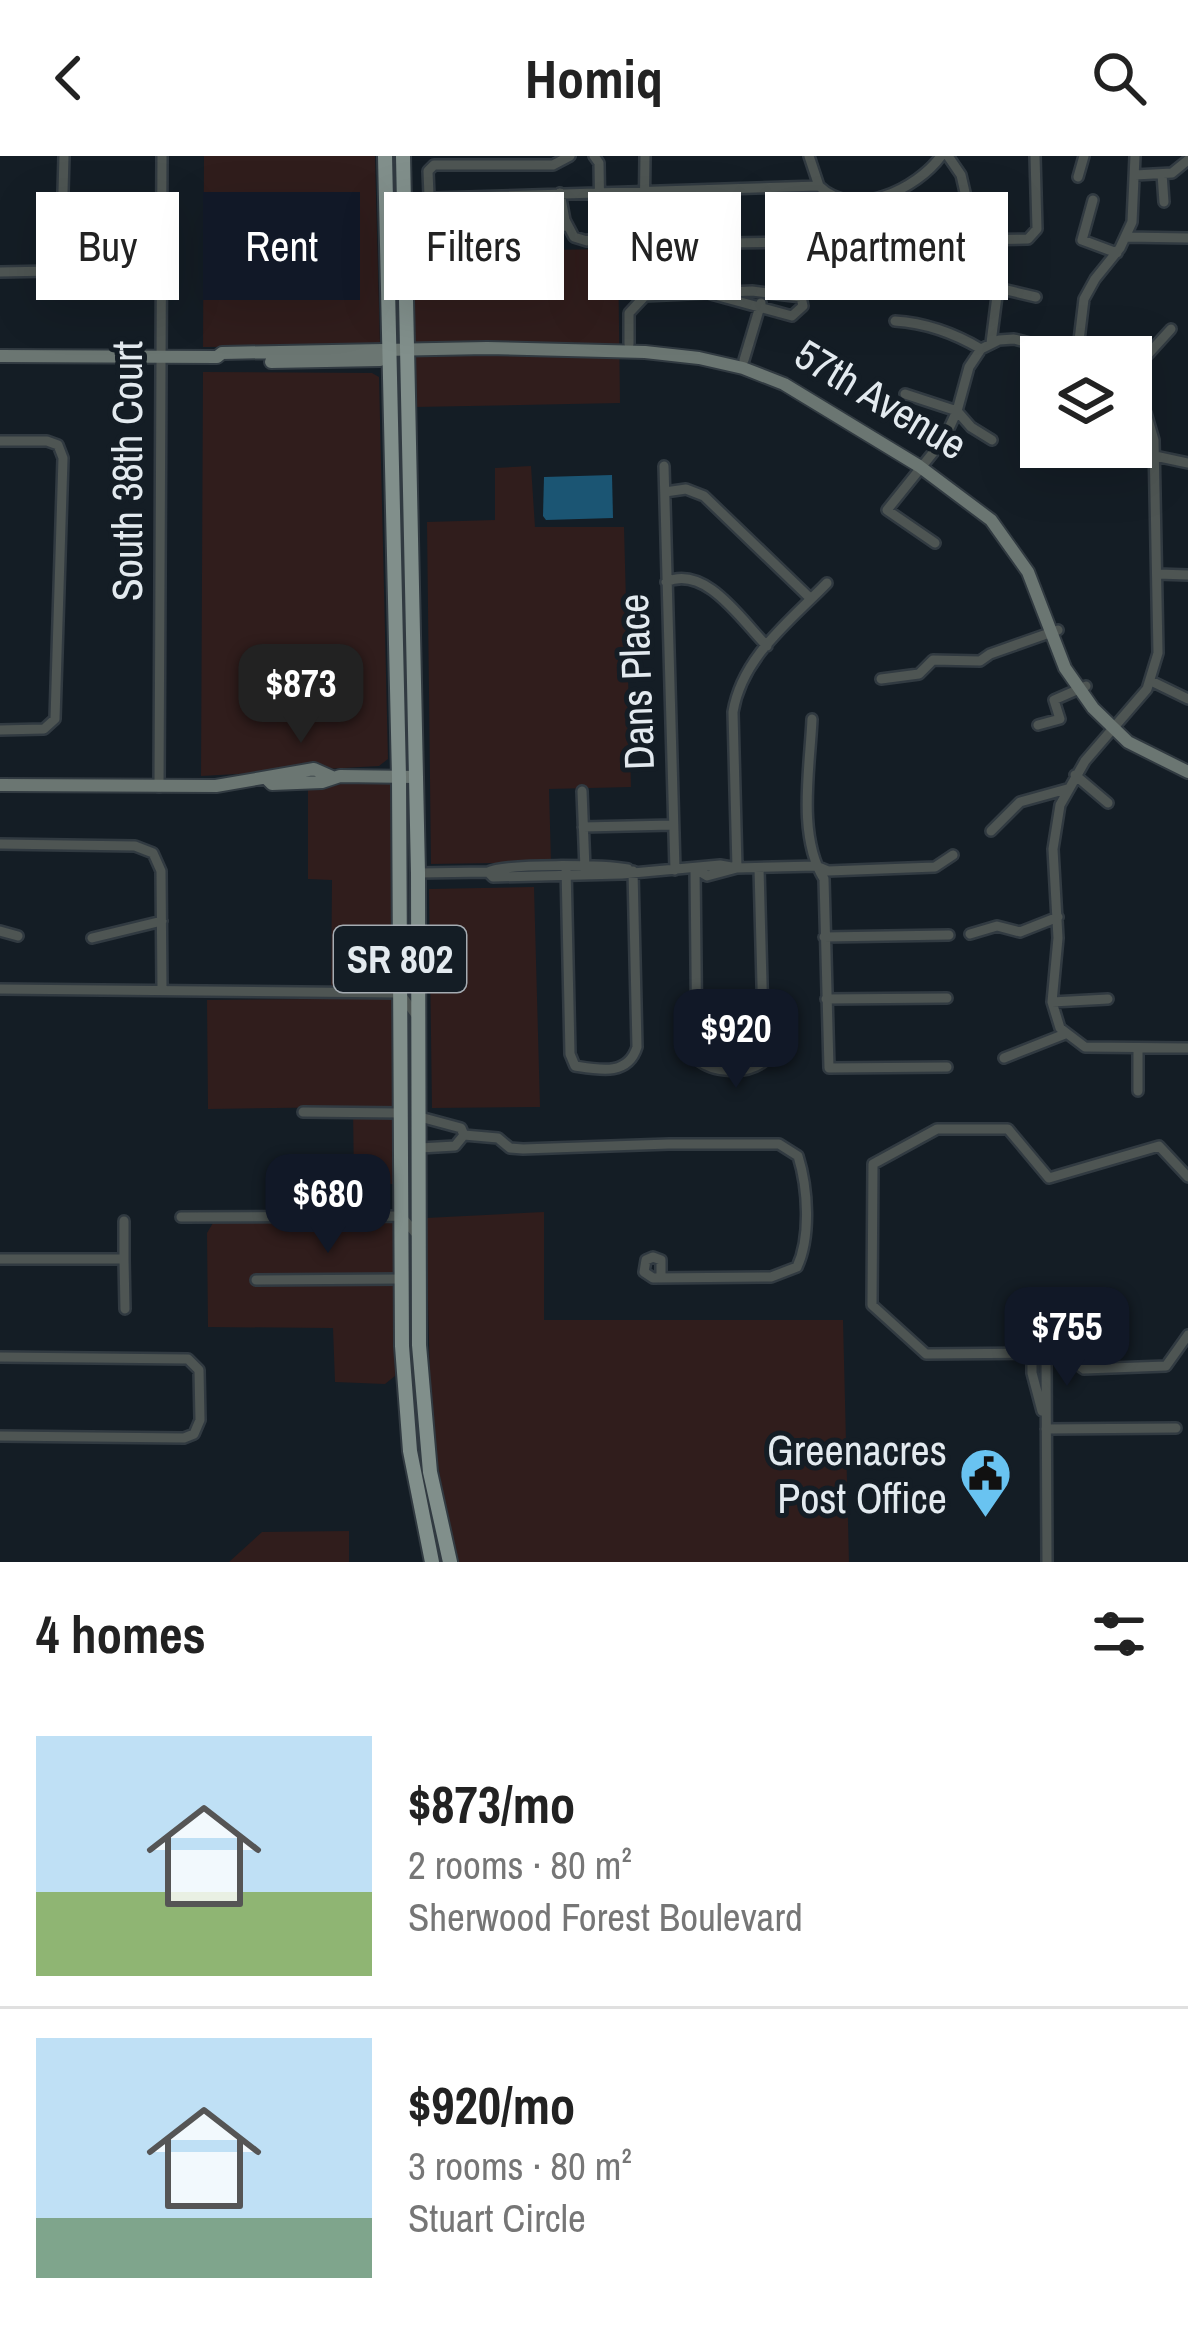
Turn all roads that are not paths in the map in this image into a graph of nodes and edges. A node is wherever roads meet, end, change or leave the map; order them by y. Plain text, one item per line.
1 (64, 156) edge
2 (162, 156) edge
3 (385, 156) edge
4 (403, 156) edge
5 (594, 156) edge
6 (645, 156) edge
7 (809, 156) edge
8 (944, 156) edge
9 (1035, 156) edge
10 (1084, 156) edge
11 (1135, 156) edge
12 (568, 158) edge
13 (1188, 160) edge
14 (1162, 174) junction
15 (1136, 175) junction
16 (1078, 177) dead end
17 (819, 187) junction
18 (644, 190) junction
19 (403, 192) edge
20 (428, 192) edge
21 (599, 192) joint
22 (965, 192) edge
23 (1093, 200) dead end
24 (1164, 202) dead end
25 (564, 212) edge
26 (564, 226) edge
27 (567, 226) junction
28 (1126, 236) junction
29 (588, 238) edge
30 (1188, 238) edge
31 (1008, 240) edge
32 (765, 243) edge
33 (1117, 253) junction
34 (0, 272) edge
35 (764, 292) junction
36 (741, 293) edge
37 (1036, 296) dead end
38 (405, 300) edge
39 (638, 300) edge
40 (732, 300) edge
41 (760, 308) junction
42 (896, 321) dead end
43 (1171, 329) dead end
44 (1081, 336) edge
45 (1020, 341) edge
46 (629, 344) junction
47 (986, 346) junction
48 (544, 349) junction
49 (1152, 350) edge
50 (406, 351) junction
51 (390, 353) junction
52 (0, 356) edge
53 (160, 356) junction
54 (744, 360) junction
55 (905, 394) dead end
56 (957, 411) junction
57 (1152, 439) edge
58 (992, 440) dead end
59 (0, 441) edge
60 (1155, 456) junction
61 (921, 463) junction
62 (1188, 463) edge
63 (664, 466) dead end
64 (664, 492) junction
65 (935, 543) dead end
66 (402, 566) junction
67 (1158, 574) junction
68 (1188, 574) edge
69 (666, 582) junction
70 (827, 583) dead end
71 (811, 599) junction
72 (1055, 631) junction
73 (767, 646) junction
74 (881, 679) dead end
75 (1151, 681) junction
76 (1082, 688) junction
77 (1188, 699) edge
78 (812, 719) dead end
79 (1038, 725) dead end
80 (1114, 725) junction
81 (0, 730) edge
82 (1188, 768) edge
83 (1075, 775) junction
84 (407, 777) junction
85 (0, 784) edge
86 (159, 787) junction
87 (1067, 789) junction
88 (582, 791) dead end
89 (1108, 803) dead end
90 (673, 825) junction
91 (584, 827) junction
92 (991, 831) dead end
93 (0, 844) edge
94 (953, 855) dead end
95 (816, 866) junction
96 (737, 868) junction
97 (759, 868) junction
98 (695, 869) junction
99 (674, 870) junction
100 (633, 871) junction
101 (567, 872) junction
102 (585, 872) junction
103 (418, 873) junction
104 (1058, 917) junction
105 (162, 921) junction
106 (0, 931) edge
107 (970, 934) dead end
108 (949, 935) dead end
109 (18, 936) dead end
110 (824, 937) junction
111 (92, 938) dead end
112 (0, 988) edge
113 (162, 990) junction
114 (400, 993) junction
115 (947, 998) dead end
116 (826, 999) junction
117 (1108, 999) dead end
118 (1052, 1002) junction
119 (420, 1029) junction
120 (1065, 1034) junction
121 (1188, 1048) edge
122 (1138, 1049) junction
123 (1004, 1058) dead end
124 (947, 1067) dead end
125 (1138, 1091) dead end
126 (303, 1112) dead end
127 (401, 1113) junction
128 (420, 1117) junction
129 (464, 1135) junction
130 (420, 1148) junction
131 (1188, 1178) edge
132 (420, 1210) junction
133 (401, 1216) junction
134 (181, 1217) dead end
135 (124, 1221) dead end
136 (420, 1240) junction
137 (0, 1259) edge
138 (124, 1259) junction
139 (661, 1275) dead end
140 (401, 1279) junction
141 (256, 1280) dead end
142 (124, 1309) dead end
143 (1188, 1335) edge
144 (1032, 1353) junction
145 (1046, 1354) junction
146 (0, 1357) edge
147 (423, 1408) junction
148 (1046, 1426) junction
149 (1176, 1428) dead end
150 (0, 1436) edge
151 (1046, 1559) edge
152 (432, 1562) edge
153 (450, 1562) edge

1 - 34 street
2 - 53 street, South 38th Court
3 - 51 main road, SR 802
4 - 19 main road, SR 802
5 - 21 street
6 - 18 street
7 - 17 street
8 - 17 street
8 - 22 street
9 - 31 street
10 - 16 street
11 - 15 street
12 - 20 street
13 - 14 street
14 - 15 street
14 - 24 street
15 - 28 street
17 - 18 street
18 - 21 street
18 - 32 street
23 - 33 street
25 - 27 street
26 - 27 street
27 - 29 street
28 - 30 street
28 - 33 street
33 - 44 street
35 - 36 street
35 - 41 street
35 - 41 street
37 - 47 street
38 - 50 main road, SR 802
39 - 46 street
40 - 41 street
41 - 54 street
42 - 47 street
43 - 49 street
45 - 47 street
46 - 48 street, 57th Avenue
46 - 54 street, 57th Avenue
47 - 56 street
48 - 50 street, 57th Avenue
48 - 61 street, 57th Avenue
50 - 51 street, 57th Avenue
50 - 66 main road, SR 802
51 - 53 street, 57th Avenue
51 - 66 main road, SR 802
52 - 53 street, 57th Avenue
53 - 86 street, South 38th Court
54 - 61 street, 57th Avenue
55 - 56 street
56 - 58 street
56 - 61 street
57 - 60 street
59 - 81 street
60 - 62 street
60 - 67 street
61 - 65 street
61 - 72 street, 57th Avenue
63 - 64 street, Dans Place
64 - 69 street, Dans Place
64 - 71 street
66 - 84 main road, SR 802
66 - 84 main road, SR 802
67 - 68 street
67 - 75 street
69 - 73 street
69 - 90 street, Dans Place
70 - 71 street
71 - 73 street
72 - 74 street
72 - 76 street, 57th Avenue
73 - 96 street
75 - 77 street
75 - 80 street
76 - 79 street
76 - 80 street, 57th Avenue
78 - 95 street
80 - 82 street, 57th Avenue
80 - 83 street
83 - 87 street
83 - 89 street
84 - 86 street
84 - 103 main road, SR 802
84 - 114 main road, SR 802
85 - 86 street
87 - 92 street
87 - 104 street
88 - 91 street
90 - 91 street
90 - 99 street, Dans Place
91 - 102 street
93 - 105 street
94 - 95 street
95 - 97 street
95 - 110 street
96 - 97 street
96 - 98 street
97 - 98 street
98 - 99 street
99 - 100 street
100 - 101 street
100 - 102 street
101 - 102 street
101 - 103 street
103 - 119 main road, SR 802
104 - 107 street
104 - 118 street
105 - 111 street
105 - 113 street
106 - 109 street
108 - 110 street
110 - 116 street
112 - 113 street
113 - 114 street
114 - 119 street
114 - 127 main road, SR 802
115 - 116 street
116 - 124 street
117 - 118 street
118 - 120 street
119 - 128 main road, SR 802
120 - 122 street
120 - 123 street
121 - 122 street
122 - 125 street
126 - 127 street
127 - 132 main road
127 - 133 main road, SR 802
128 - 129 street
128 - 130 main road, SR 802
129 - 130 street
129 - 139 street
130 - 132 main road, SR 802
131 - 144 street
132 - 136 main road, SR 802
133 - 134 street
133 - 136 street
133 - 140 main road, SR 802
135 - 138 street
136 - 147 main road, SR 802
137 - 138 street
138 - 142 street
140 - 141 street
140 - 147 main road
140 - 152 main road, SR 802
143 - 145 street
144 - 145 street
144 - 148 street
145 - 148 street
146 - 150 street
147 - 153 main road, SR 802
148 - 149 street
148 - 151 street

